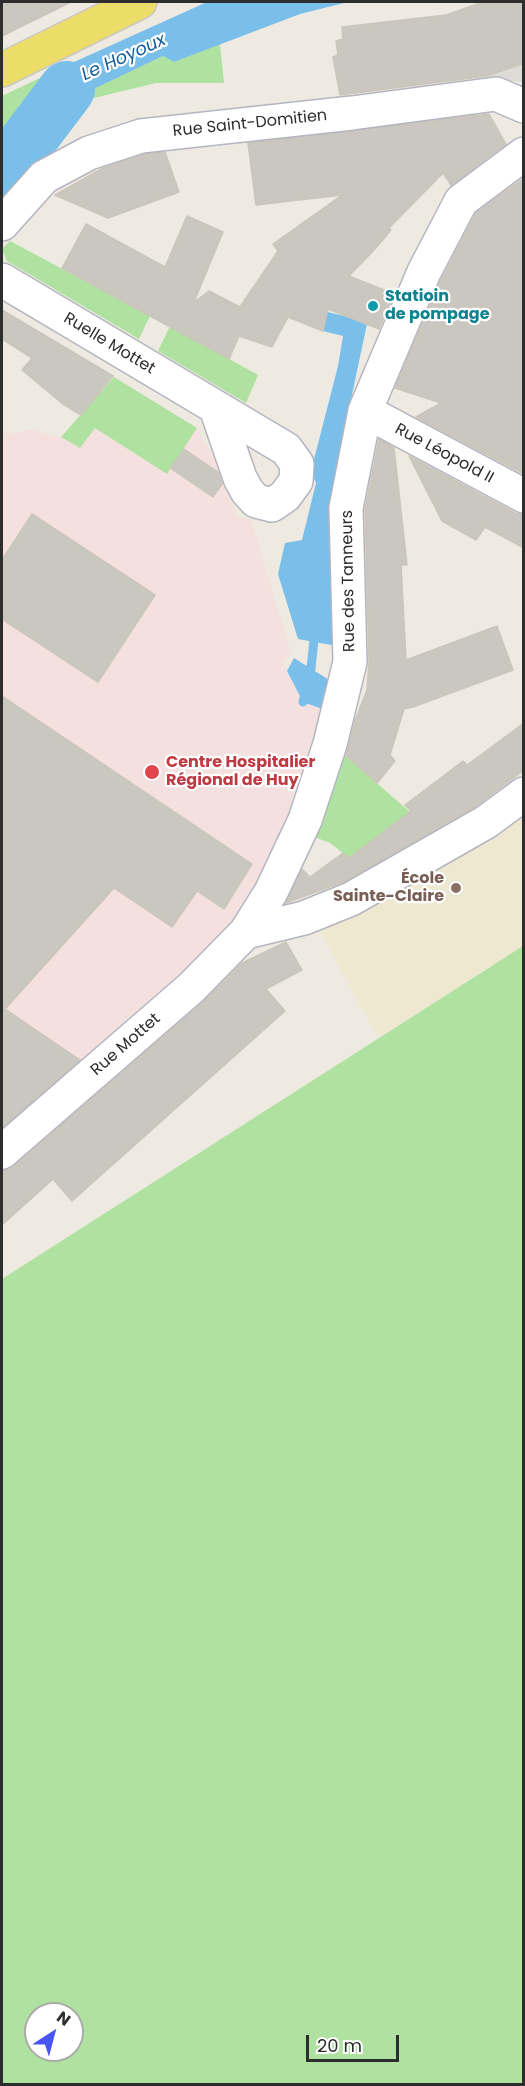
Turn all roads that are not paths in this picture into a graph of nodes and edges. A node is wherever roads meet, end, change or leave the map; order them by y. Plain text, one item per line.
1 (140, 2) edge
2 (2, 70) edge
3 (524, 106) edge
4 (524, 154) edge
5 (2, 224) edge
6 (2, 280) edge
7 (216, 408) dead end
8 (365, 411) junction
9 (524, 496) edge
10 (524, 794) edge
11 (246, 932) junction
12 (2, 1152) edge

1 - 2 main road
3 - 5 street, Rue Saint-Domitien
4 - 8 street, Rue des Tanneurs
6 - 7 street, Ruelle Mottet
8 - 9 street, Rue Léopold II
8 - 11 street, Rue des Tanneurs
10 - 11 street
11 - 12 street, Rue Mottet

